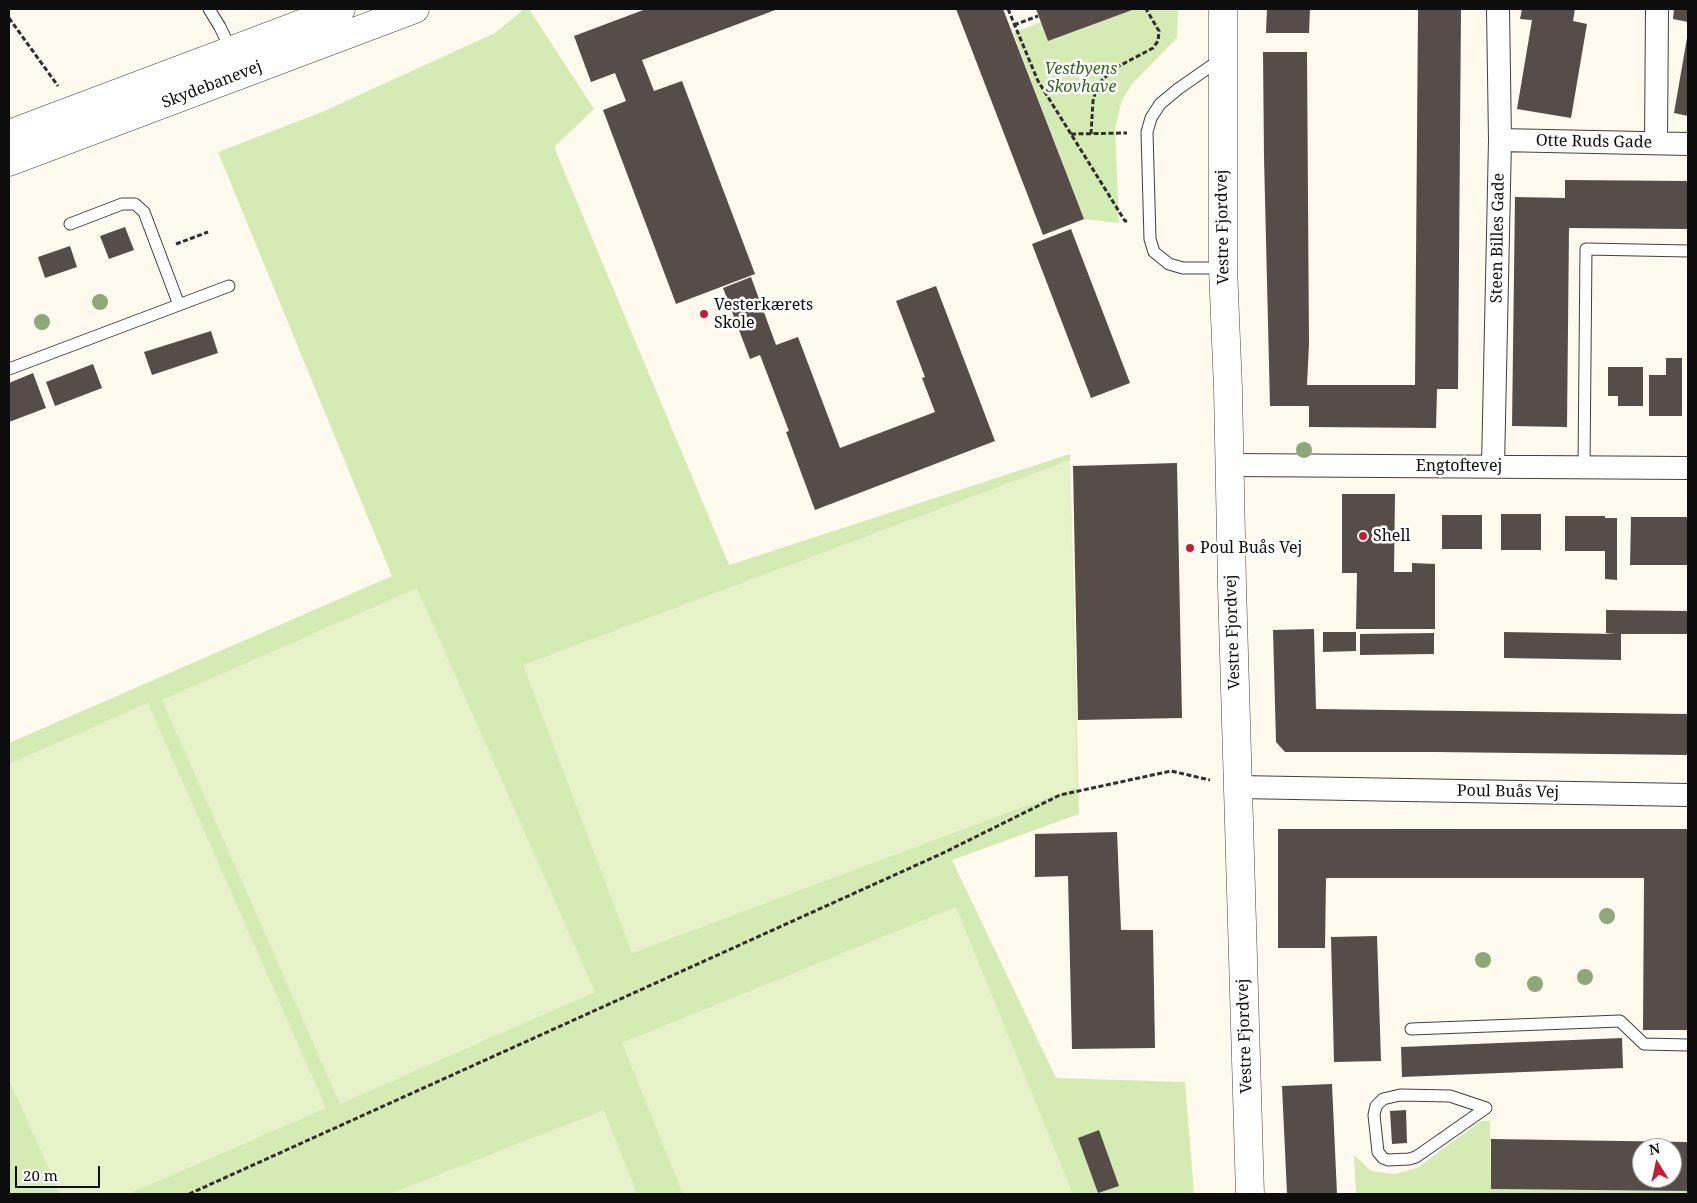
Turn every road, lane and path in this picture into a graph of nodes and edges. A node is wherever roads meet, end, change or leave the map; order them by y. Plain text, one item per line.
1 (209, 9) edge
2 (341, 9) edge
3 (415, 9) edge
4 (1008, 9) edge
5 (1146, 9) edge
6 (1223, 9) edge
7 (1498, 9) edge
8 (1658, 9) edge
9 (1038, 16) dead end
10 (9, 18) edge
11 (1014, 25) junction
12 (1222, 58) junction
13 (236, 62) junction
14 (59, 88) dead end
15 (1127, 133) dead end
16 (9, 134) edge
17 (1071, 134) junction
18 (1091, 134) junction
19 (1500, 140) junction
20 (1656, 143) junction
21 (1688, 144) edge
22 (9, 162) edge
23 (1125, 221) dead end
24 (70, 224) dead end
25 (208, 232) dead end
26 (159, 251) junction
27 (1688, 251) edge
28 (1223, 268) junction
29 (229, 286) dead end
30 (179, 305) junction
31 (9, 369) edge
32 (1229, 464) junction
33 (1493, 466) junction
34 (1584, 467) junction
35 (1688, 468) edge
36 (1238, 787) junction
37 (1688, 795) edge
38 (1411, 1029) dead end
39 (1688, 1045) edge
40 (1486, 1108) joint
41 (189, 1194) edge
42 (1250, 1194) edge

1 - 13 lane
2 - 13 street, Skydebanevej
3 - 13 street, Skydebanevej
4 - 11 path
5 - 18 path
6 - 12 street, Vestre Fjordvej
7 - 19 street, Steen Billes Gade
8 - 20 street
9 - 11 path
10 - 14 path
11 - 17 path
12 - 28 street, Vestre Fjordvej
12 - 28 lane
13 - 16 street, Skydebanevej
13 - 22 street, Skydebanevej
15 - 18 path
17 - 18 path
17 - 23 path
19 - 20 street, Otte Ruds Gade
19 - 33 street, Steen Billes Gade
20 - 21 street, Otte Ruds Gade
24 - 26 lane
25 - 26 path
26 - 30 lane
27 - 34 lane
28 - 32 street, Vestre Fjordvej
29 - 30 lane
30 - 31 lane
32 - 33 street, Engtoftevej
32 - 36 street, Vestre Fjordvej
33 - 34 street, Engtoftevej
34 - 35 street, Engtoftevej
36 - 37 street, Poul Buås Vej
36 - 41 path
36 - 42 street, Vestre Fjordvej
38 - 39 lane
40 - 40 lane

